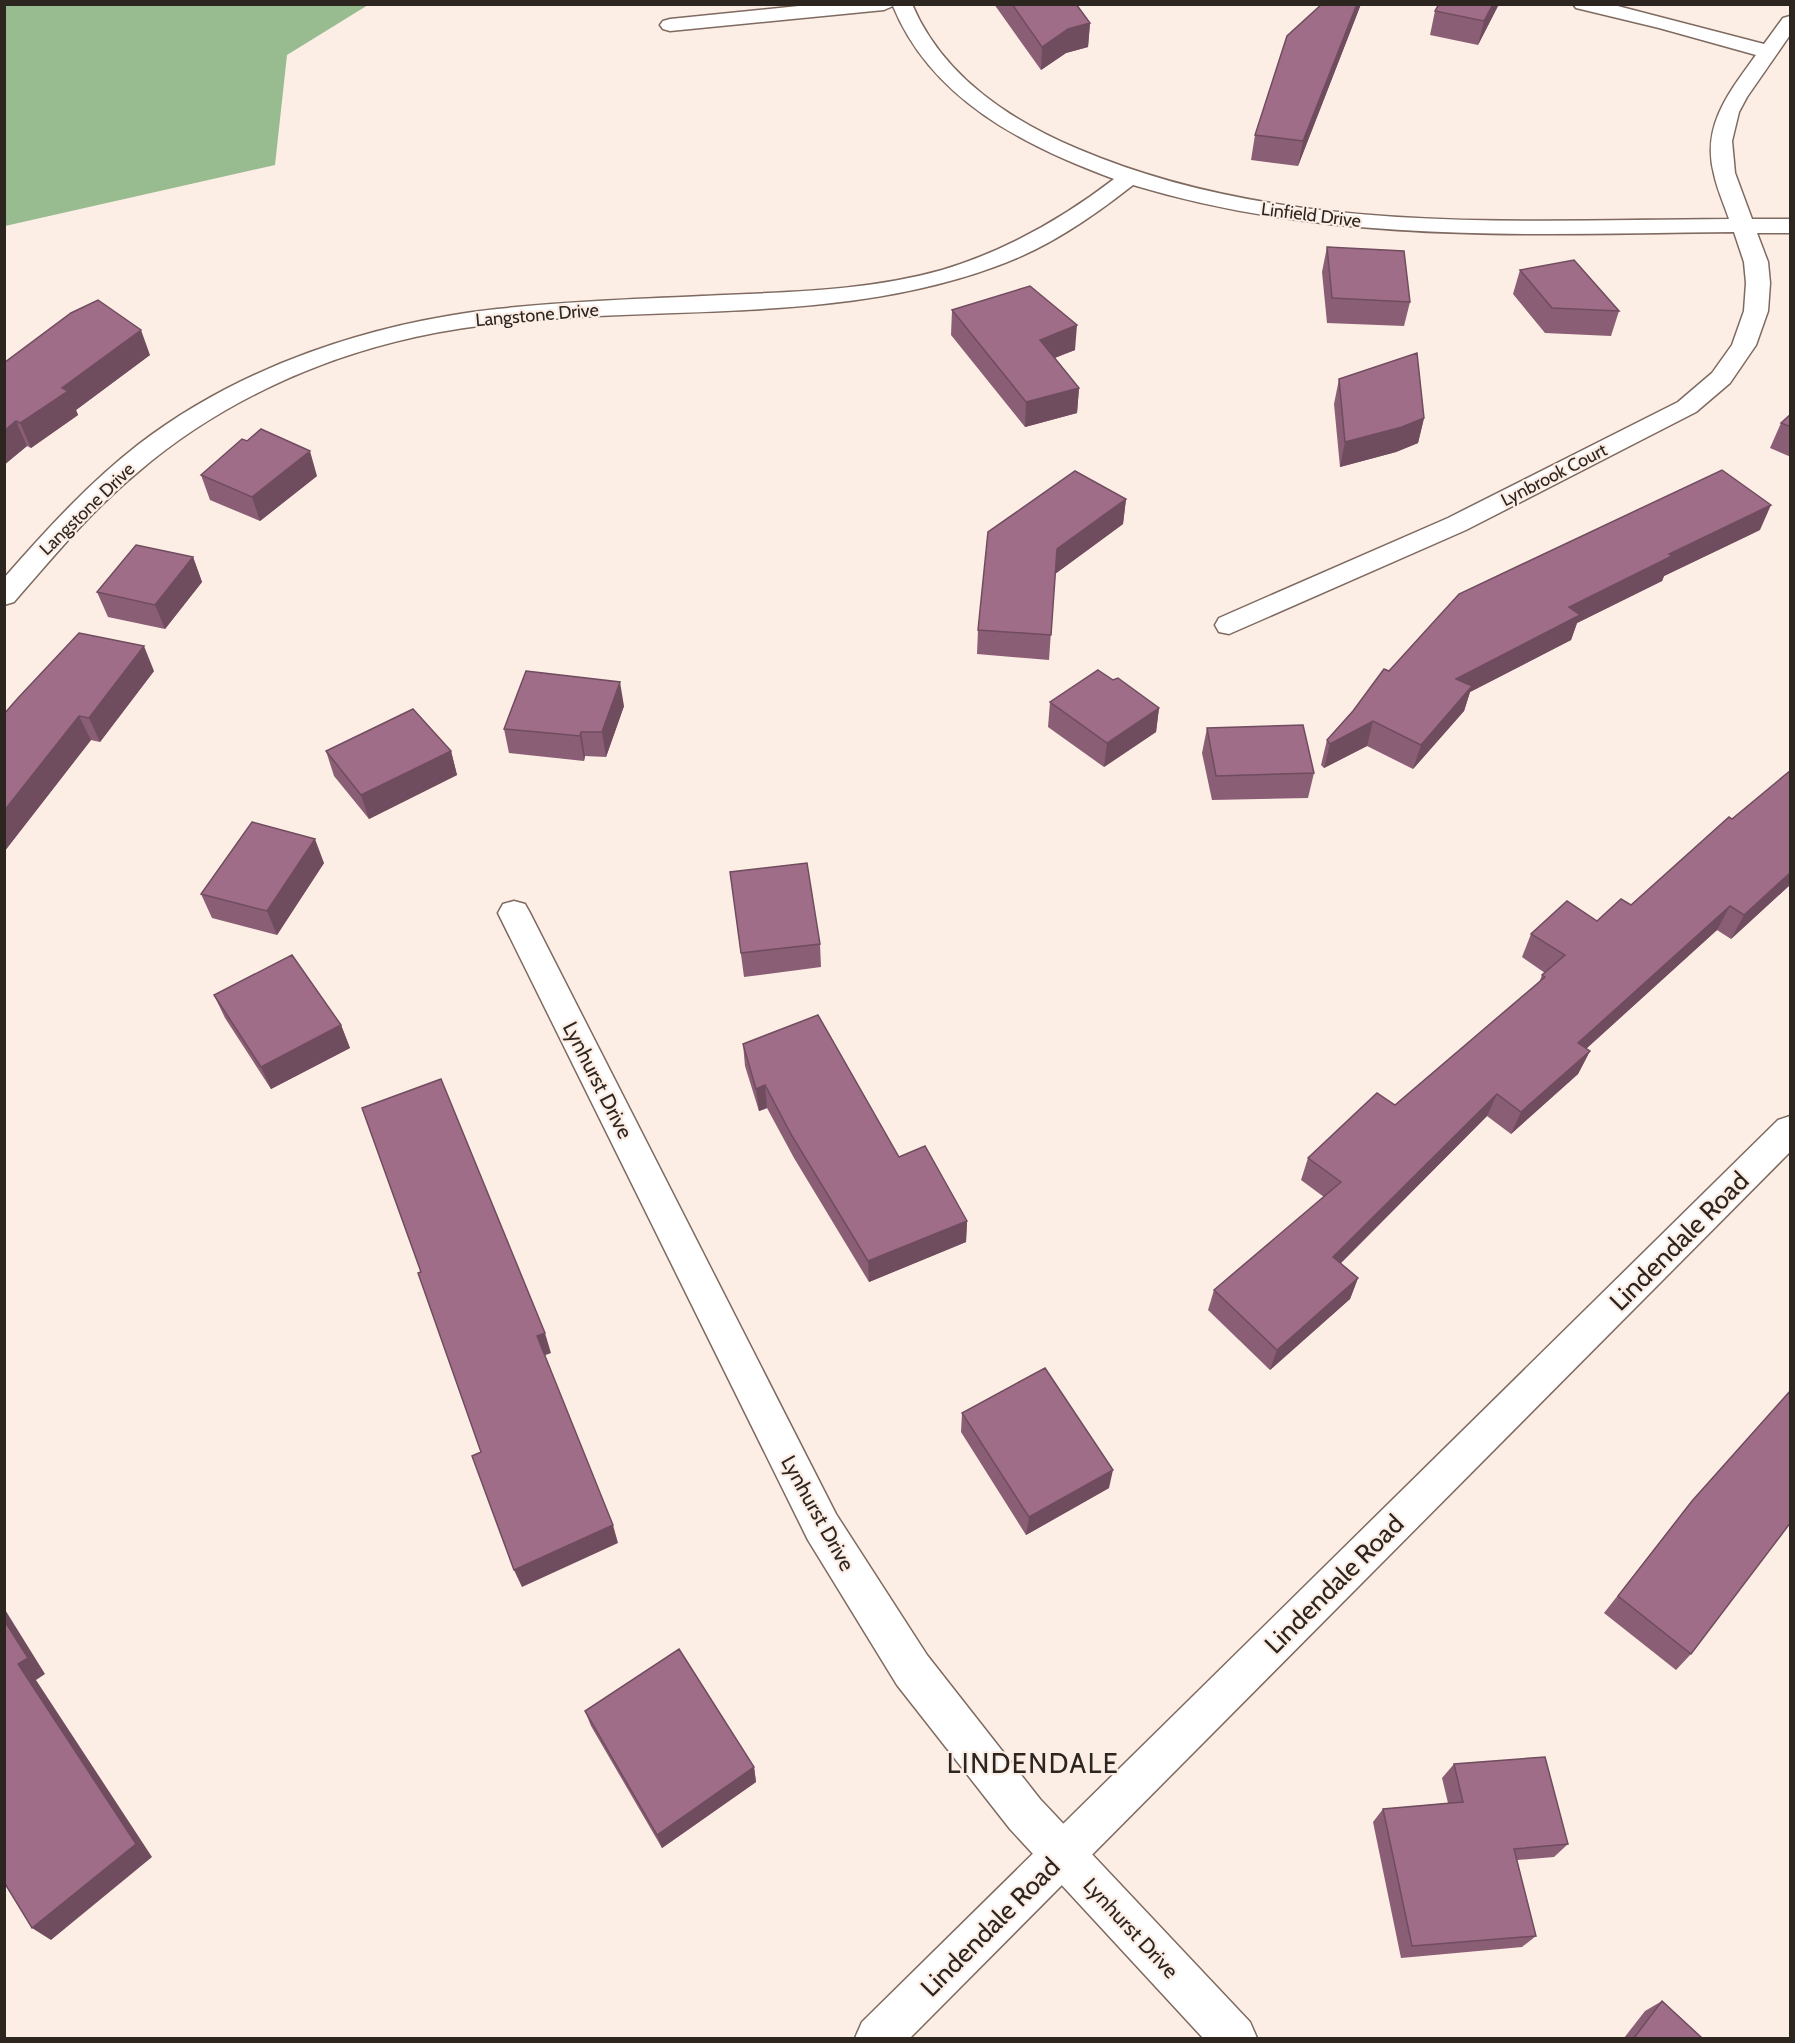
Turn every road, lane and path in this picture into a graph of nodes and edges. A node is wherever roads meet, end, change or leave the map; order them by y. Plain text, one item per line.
1 (884, 4) edge
2 (902, 4) edge
3 (1583, 4) edge
4 (1791, 21) edge
5 (670, 24) dead end
6 (1768, 52) junction
7 (1131, 176) junction
8 (1743, 225) junction
9 (1791, 226) edge
10 (4, 596) edge
11 (1229, 625) dead end
12 (514, 912) dead end
13 (1791, 1130) edge
14 (1062, 1855) junction
15 (878, 2038) edge
16 (1234, 2038) edge

1 - 5 street
2 - 7 street, Linfield Drive
3 - 6 street
4 - 6 street, Lynbrook Court
6 - 8 street, Lynbrook Court
7 - 8 street, Linfield Drive
7 - 10 street, Langstone Drive
8 - 9 street, Linfield Drive
8 - 11 street, Lynbrook Court
12 - 14 street, Lynhurst Drive
13 - 14 street, Lindendale Road
14 - 15 street, Lindendale Road
14 - 16 street, Lynhurst Drive

